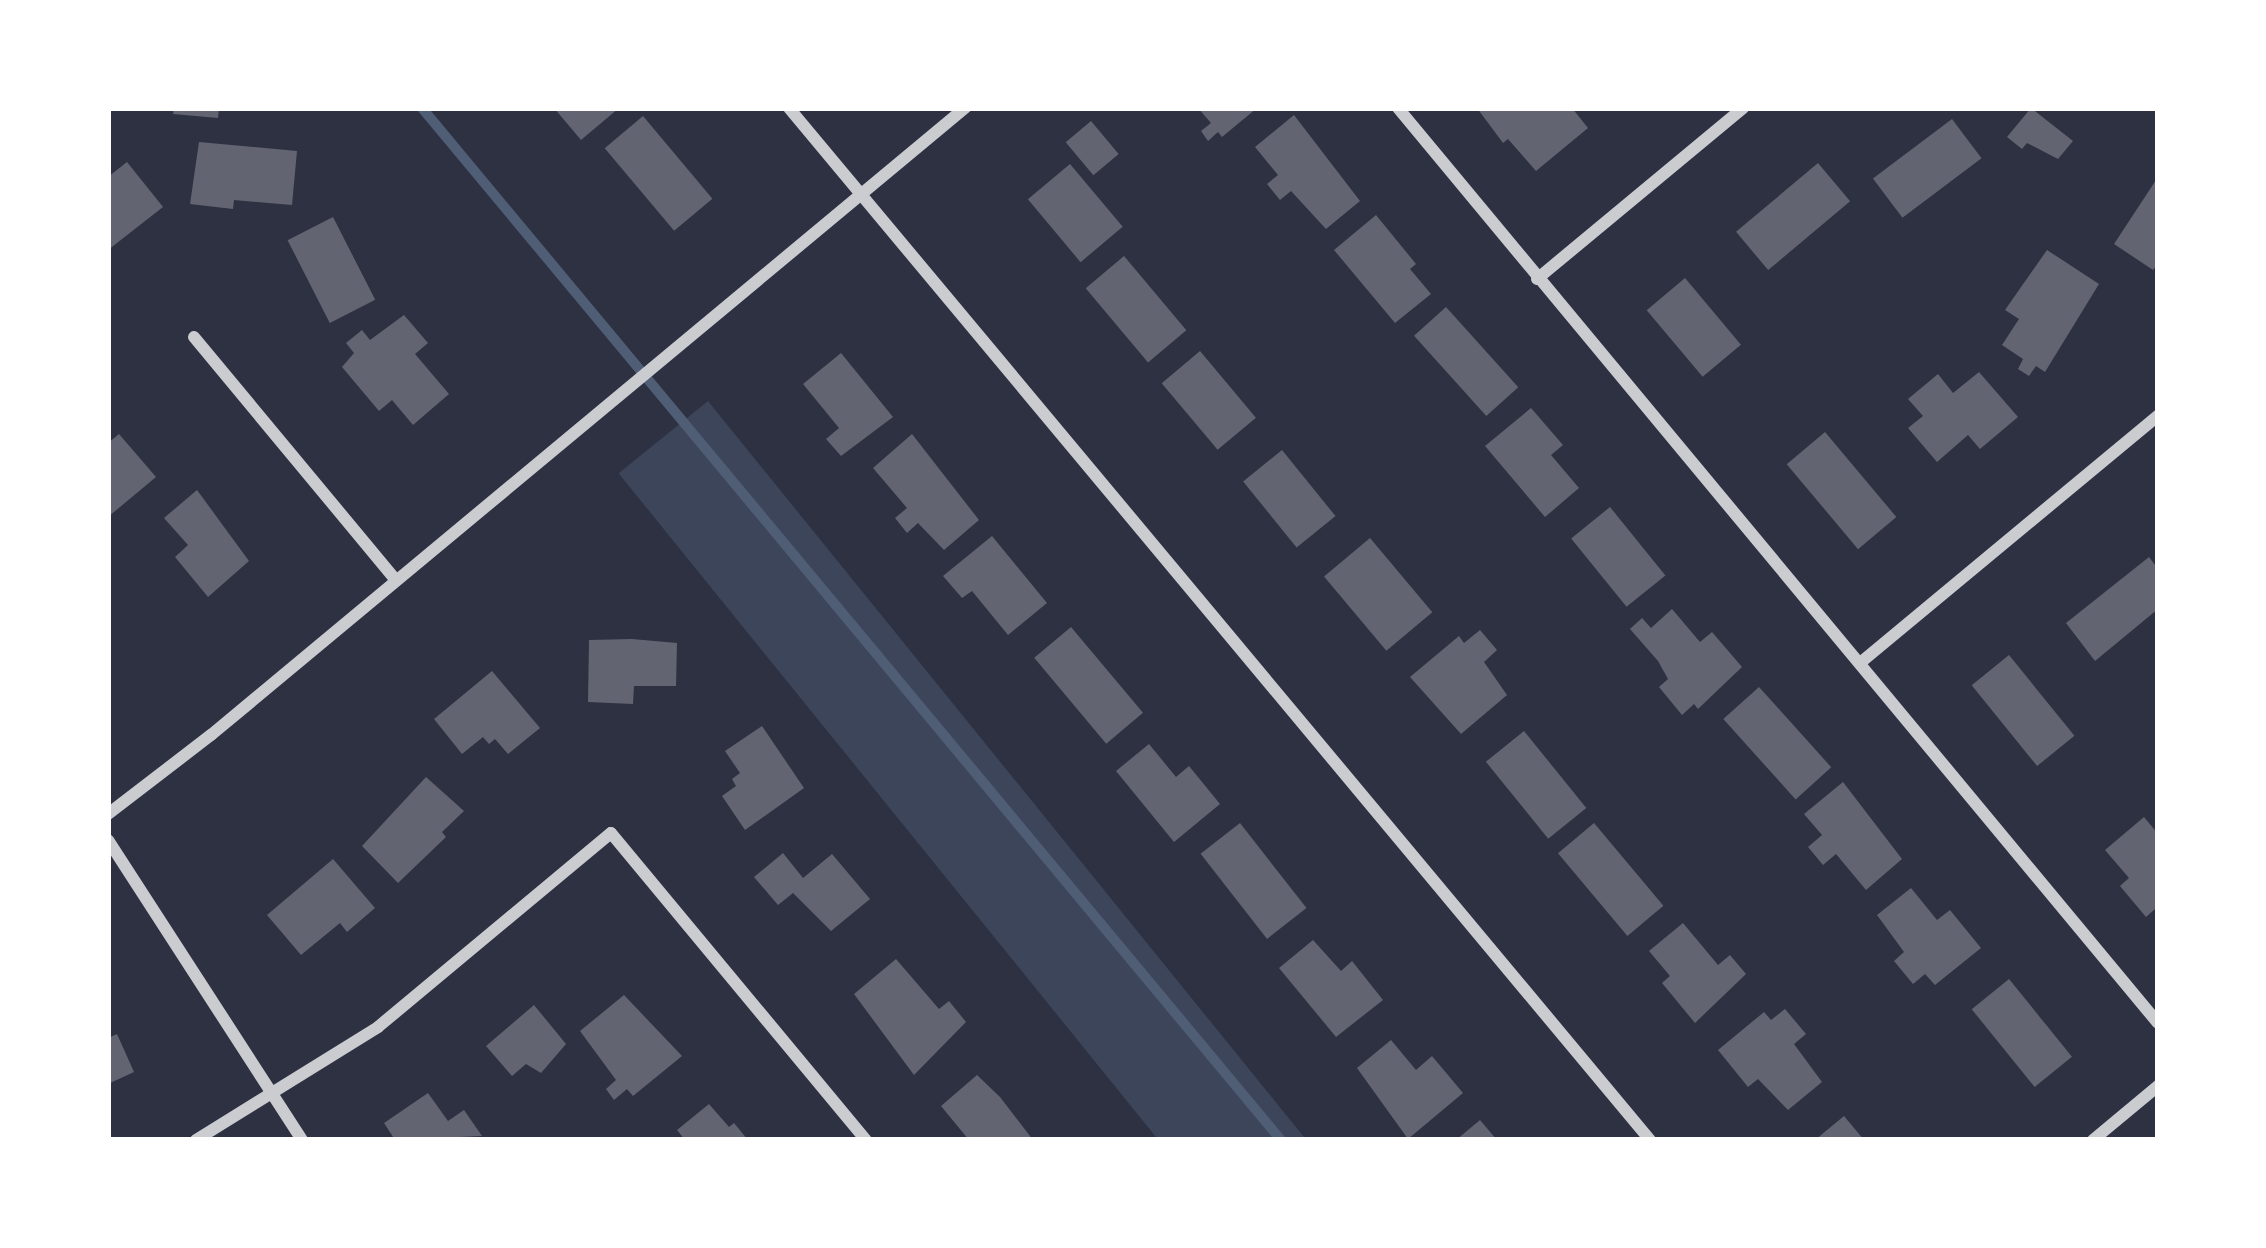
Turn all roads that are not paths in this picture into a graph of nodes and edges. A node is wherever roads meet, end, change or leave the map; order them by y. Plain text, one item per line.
1 (789, 108) edge
2 (965, 108) edge
3 (1398, 108) edge
4 (1742, 108) edge
5 (861, 194) junction
6 (1537, 279) junction
7 (194, 337) dead end
8 (2158, 416) edge
9 (395, 579) junction
10 (1860, 663) junction
11 (108, 814) edge
12 (108, 840) edge
13 (2158, 1023) edge
14 (2158, 1086) edge
15 (273, 1095) junction
16 (196, 1140) edge
17 (302, 1140) edge
18 (866, 1140) edge
19 (1650, 1140) edge
20 (2093, 1140) edge

1 - 5 street
2 - 5 street
3 - 6 street
4 - 6 street
5 - 9 street
5 - 19 street
6 - 10 street
7 - 9 street
8 - 10 street
9 - 11 street
10 - 13 street
12 - 15 street
14 - 20 street
15 - 16 street
15 - 17 street
15 - 18 street

